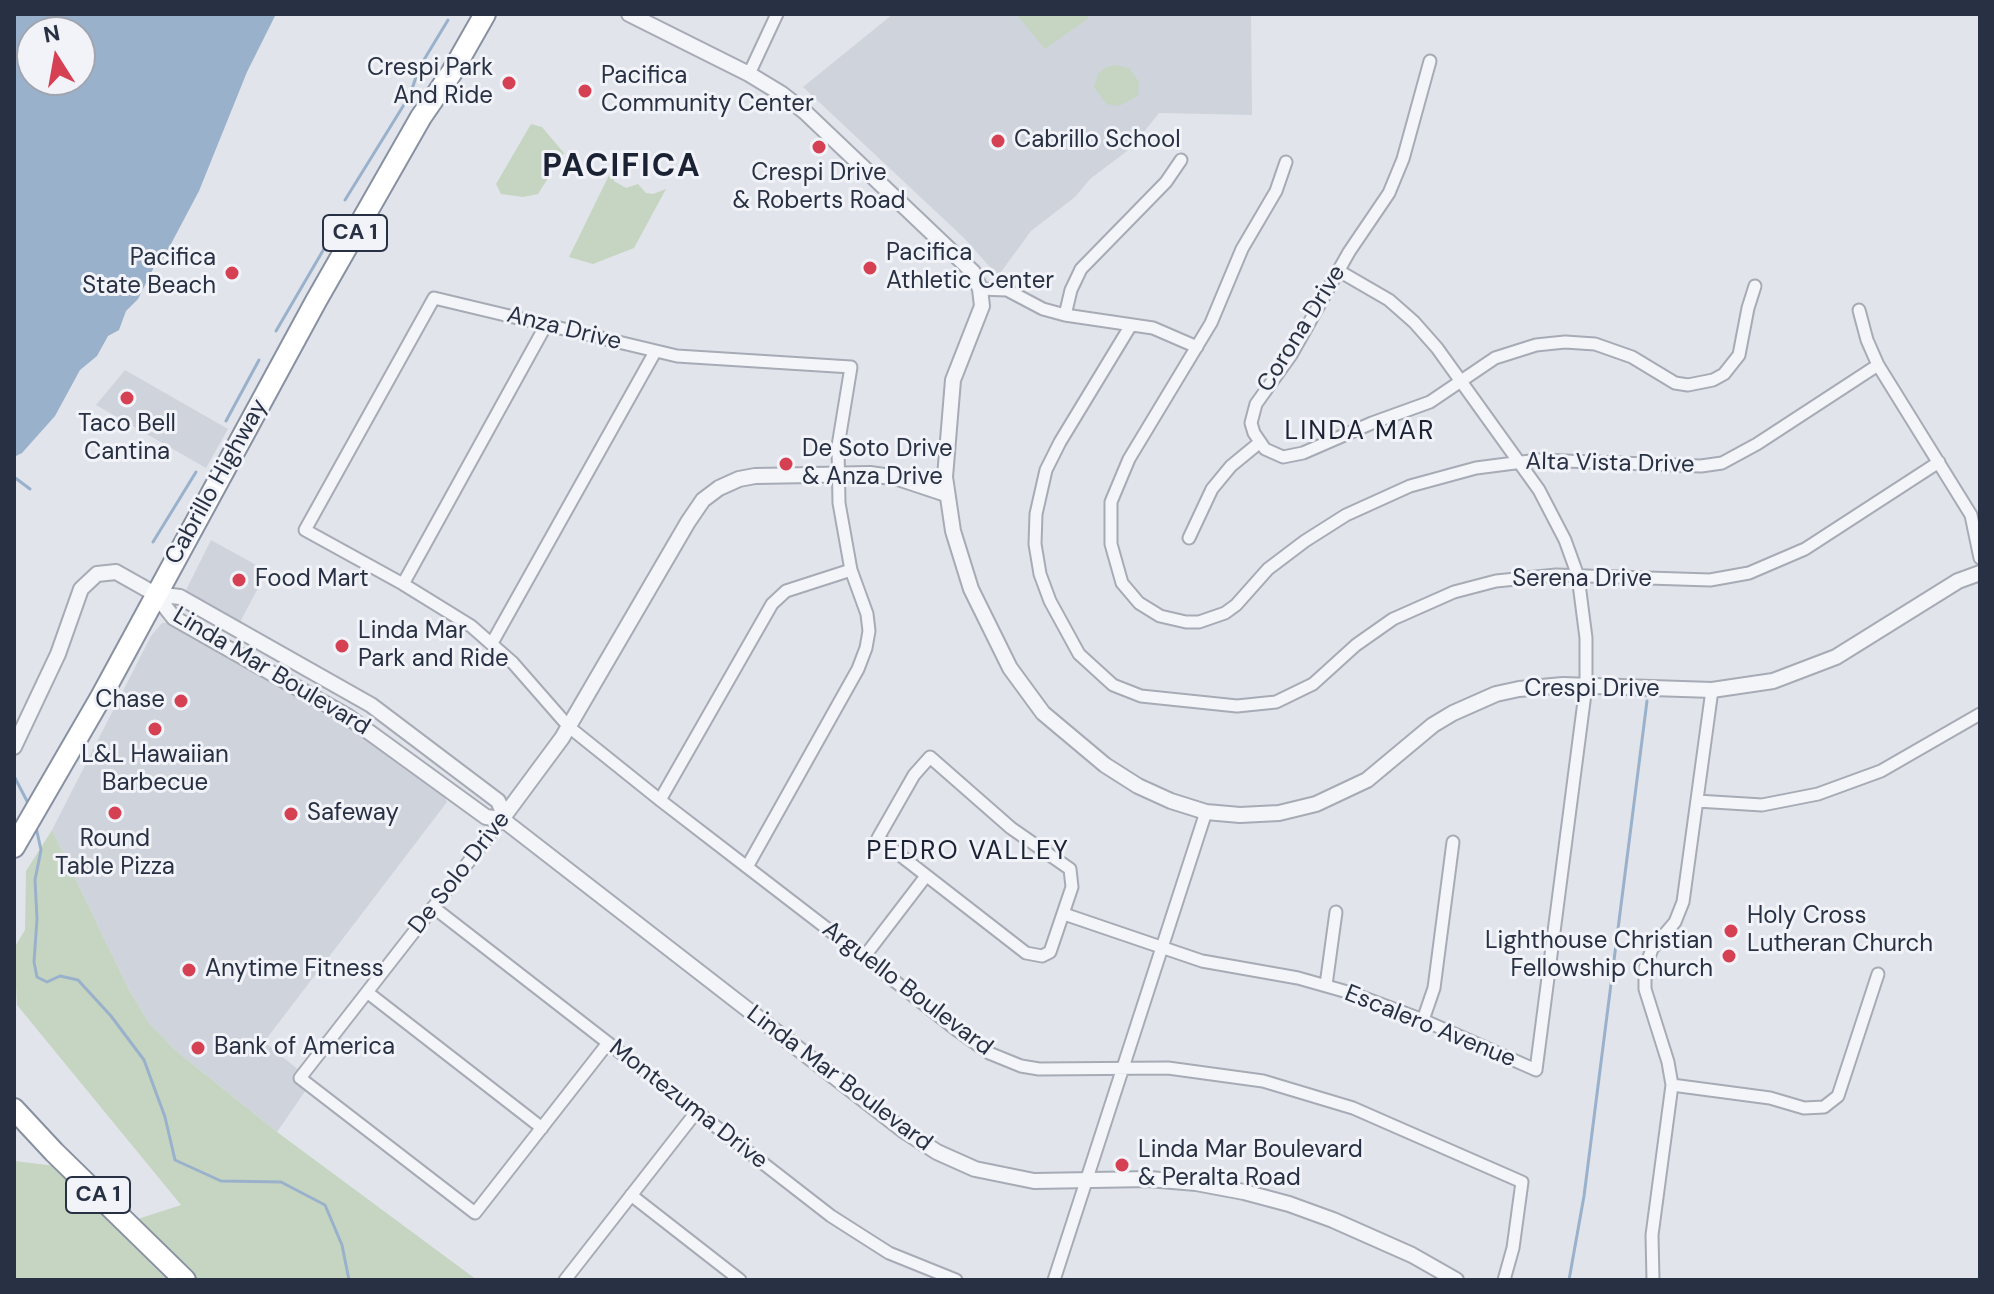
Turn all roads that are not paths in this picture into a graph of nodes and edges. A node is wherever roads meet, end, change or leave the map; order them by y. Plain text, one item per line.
1 (469, 14) edge
2 (485, 14) edge
3 (629, 14) edge
4 (777, 14) edge
5 (1430, 61) dead end
6 (749, 74) junction
7 (421, 117) junction
8 (1181, 160) dead end
9 (1286, 162) dead end
10 (1339, 271) junction
11 (1755, 286) dead end
12 (980, 289) junction
13 (1859, 310) dead end
14 (1065, 315) junction
15 (546, 325) junction
16 (1131, 325) junction
17 (1197, 347) junction
18 (655, 352) junction
19 (1878, 365) junction
20 (1461, 382) junction
21 (1259, 443) junction
22 (1519, 461) junction
23 (1939, 462) junction
24 (838, 475) junction
25 (946, 494) junction
26 (1976, 512) edge
27 (305, 530) joint
28 (1189, 538) dead end
29 (1980, 558) edge
30 (851, 570) junction
31 (1980, 573) edge
32 (1578, 576) junction
33 (403, 584) junction
34 (155, 594) junction
35 (492, 643) junction
36 (1586, 686) junction
37 (1712, 690) junction
38 (1980, 714) edge
39 (569, 727) junction
40 (14, 747) edge
41 (660, 800) junction
42 (1697, 801) junction
43 (1206, 812) junction
44 (502, 819) junction
45 (1453, 842) dead end
46 (14, 847) edge
47 (747, 867) junction
48 (926, 876) junction
49 (433, 907) junction
50 (1336, 912) dead end
51 (1064, 914) junction
52 (1163, 946) junction
53 (864, 957) junction
54 (1878, 974) dead end
55 (1326, 985) junction
56 (367, 992) junction
57 (1423, 1020) junction
58 (608, 1043) junction
59 (1125, 1066) junction
60 (1672, 1085) junction
61 (14, 1109) edge
62 (697, 1111) junction
63 (542, 1128) junction
64 (1086, 1180) junction
65 (631, 1195) junction
66 (941, 1278) edge
67 (185, 1280) edge
68 (565, 1280) edge
69 (740, 1280) edge
70 (956, 1280) edge
71 (1054, 1280) edge
72 (1456, 1280) edge
73 (1504, 1280) edge
74 (1653, 1280) edge

1 - 7 highway, Cabrillo Highway / CA 1
2 - 7 highway, Cabrillo Highway / CA 1
3 - 6 street
4 - 6 street
5 - 10 street, Corona Drive
6 - 12 street
7 - 34 highway, Cabrillo Highway / CA 1
8 - 14 street
9 - 17 street, Alta Vista Drive
10 - 20 street, Escalero Avenue
10 - 21 street, Corona Drive
11 - 20 street
12 - 14 street
12 - 25 street, Crespi Drive
13 - 19 street
14 - 16 street
15 - 18 street, Anza Drive
15 - 27 street, Anza Drive
15 - 33 street
16 - 17 street
16 - 32 street, Serena Drive
17 - 22 street, Alta Vista Drive
18 - 24 street, Anza Drive
18 - 35 street
19 - 22 street, Alta Vista Drive
19 - 23 street
20 - 21 street
20 - 22 street, Escalero Avenue
21 - 28 street
22 - 32 street, Escalero Avenue
23 - 26 street
23 - 32 street, Serena Drive
24 - 25 street, De Solo Drive
24 - 30 street
24 - 39 street, De Solo Drive
25 - 43 street, Crespi Drive
26 - 29 street
27 - 33 street, Arguello Boulevard
30 - 41 street
30 - 47 street
31 - 37 street, Crespi Drive
32 - 36 street, Escalero Avenue
33 - 35 street, Arguello Boulevard
34 - 40 street
34 - 44 street, Linda Mar Boulevard
34 - 44 street, Linda Mar Boulevard
34 - 46 highway, Cabrillo Highway / CA 1
35 - 39 street, Arguello Boulevard
36 - 37 street, Crespi Drive
36 - 43 street, Crespi Drive
36 - 57 street, Escalero Avenue
37 - 42 street
38 - 42 street
39 - 41 street, Arguello Boulevard
39 - 44 street, De Solo Drive
41 - 47 street, Arguello Boulevard
42 - 60 street
43 - 52 street
44 - 49 street, De Solo Drive
44 - 64 street, Linda Mar Boulevard
45 - 57 street
47 - 53 street, Arguello Boulevard
48 - 51 street
48 - 51 street
48 - 53 street
49 - 56 street, De Solo Drive
49 - 58 street, Montezuma Drive
50 - 55 street
51 - 52 street, Escalero Avenue
52 - 55 street, Escalero Avenue
52 - 59 street
53 - 59 street, Arguello Boulevard
54 - 60 street
55 - 57 street, Escalero Avenue
56 - 63 street
56 - 63 street, De Solo Drive
58 - 62 street, Montezuma Drive
58 - 63 street, De Solo Drive
59 - 64 street
59 - 73 street, Arguello Boulevard
60 - 74 street
61 - 67 highway, CA 1
62 - 65 street
62 - 66 street, Montezuma Drive
64 - 71 street
64 - 72 street, Linda Mar Boulevard
65 - 68 street
65 - 69 street
66 - 70 street, Montezuma Drive

